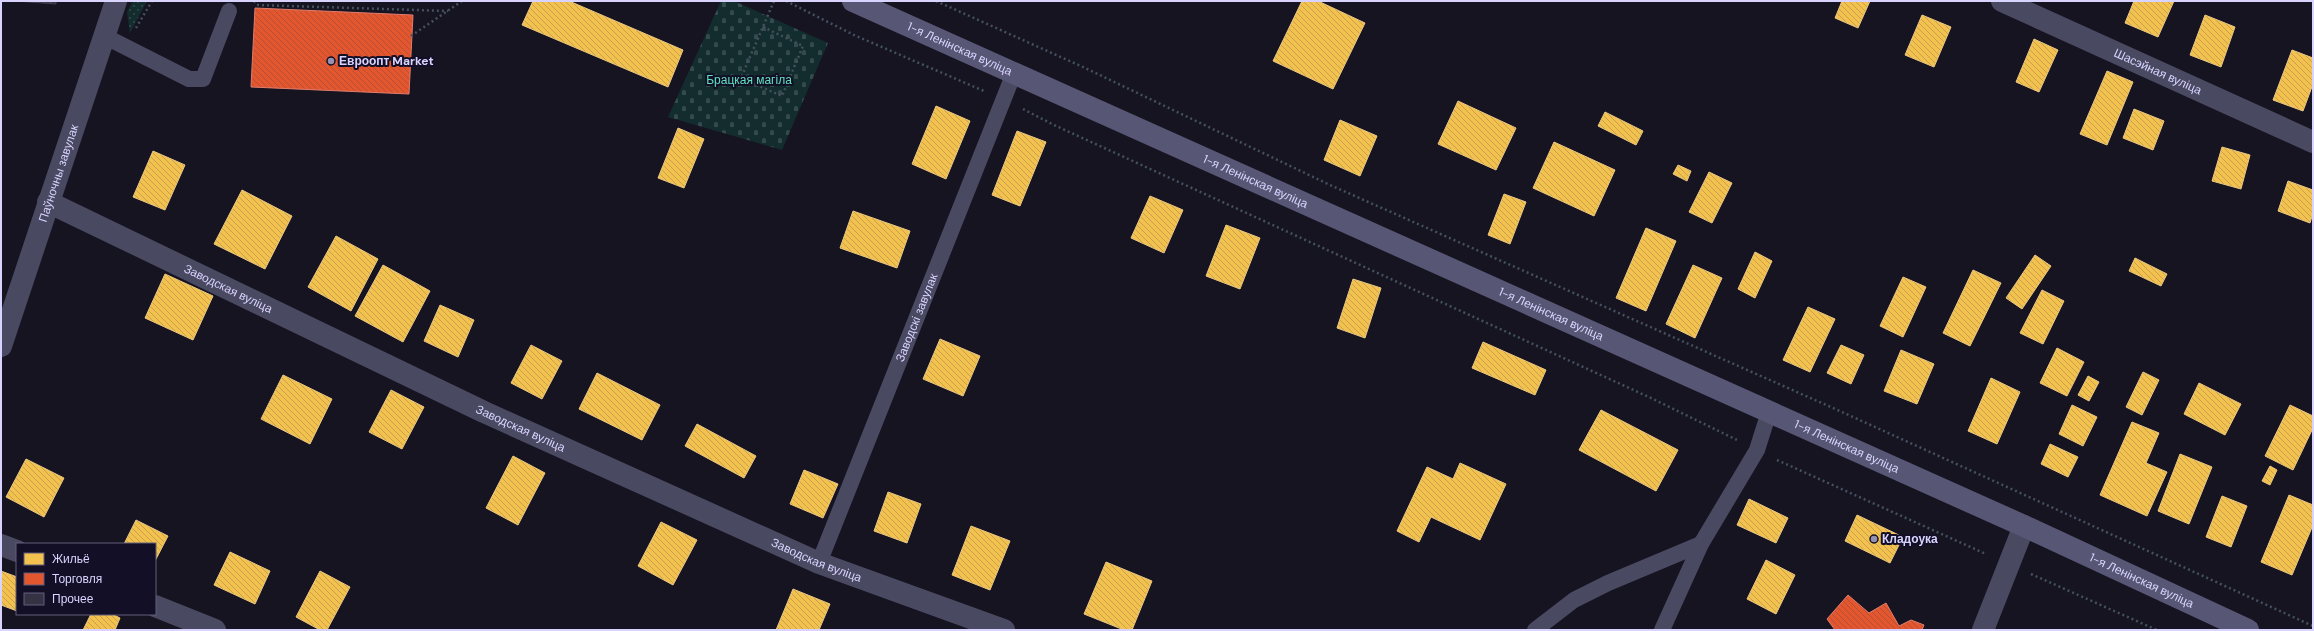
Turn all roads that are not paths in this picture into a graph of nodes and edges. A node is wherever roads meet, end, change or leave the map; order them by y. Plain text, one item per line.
1 (116, 1) edge
2 (853, 1) edge
3 (2002, 1) edge
4 (229, 11) dead end
5 (104, 36) junction
6 (1014, 73) junction
7 (2313, 142) edge
8 (48, 202) junction
9 (1, 346) edge
10 (1769, 412) junction
11 (2024, 526) junction
12 (1701, 544) junction
13 (1, 545) edge
14 (16, 551) edge
15 (819, 563) junction
16 (156, 606) edge
17 (215, 630) edge
18 (1004, 630) edge
19 (1535, 630) edge
20 (1662, 630) edge
21 (1982, 630) edge
22 (2248, 630) edge

1 - 5 street, Паўночны завулак
2 - 6 main road, 1-я Ленінская вуліца
3 - 7 street, Шасэйная вуліца
4 - 5 lane
5 - 8 street, Паўночны завулак
6 - 10 main road, 1-я Ленінская вуліца
6 - 15 lane, Заводскі завулак
8 - 9 street, Паўночны завулак
8 - 15 street, Заводская вуліца
10 - 11 main road, 1-я Ленінская вуліца
10 - 12 lane
11 - 21 street
11 - 22 main road, 1-я Ленінская вуліца
12 - 19 lane
12 - 20 lane
13 - 14 street
15 - 18 street, Заводская вуліца
16 - 17 street

